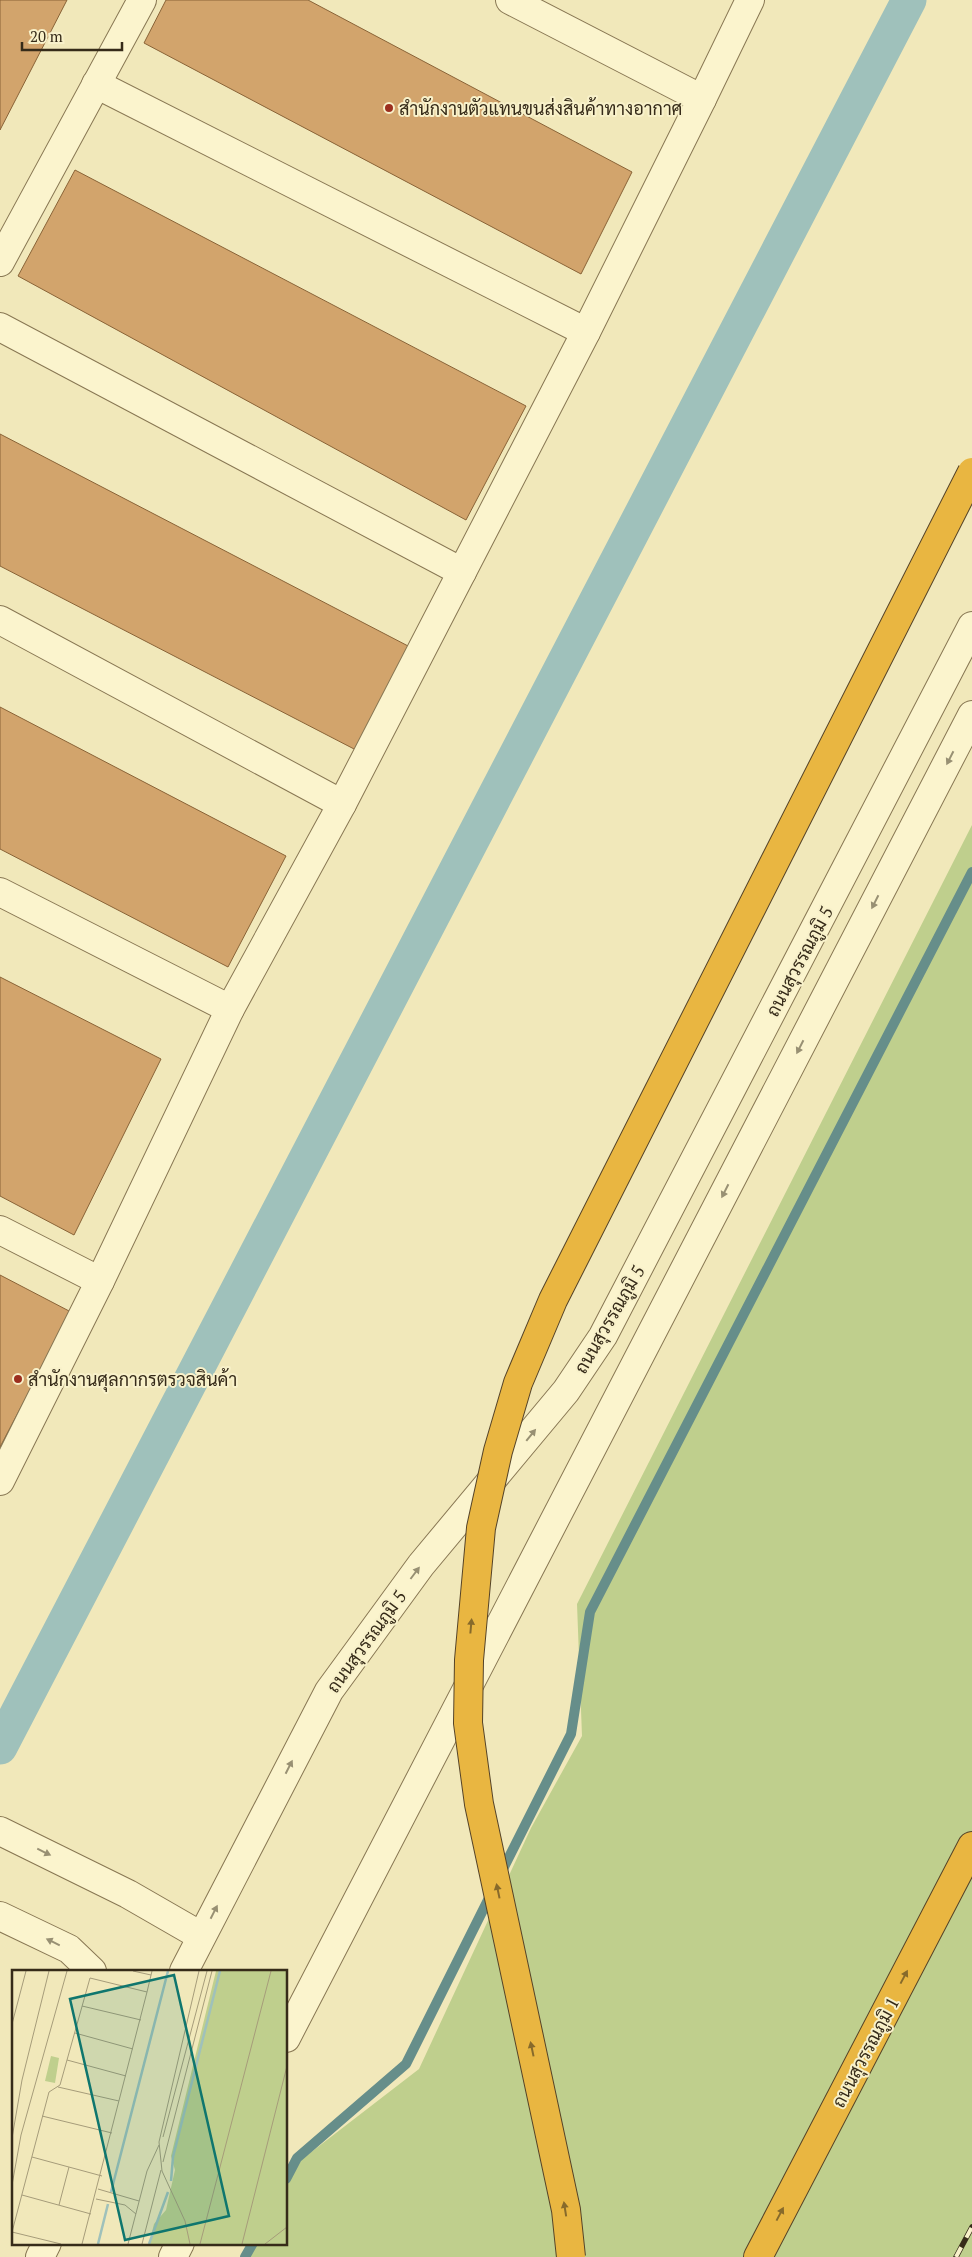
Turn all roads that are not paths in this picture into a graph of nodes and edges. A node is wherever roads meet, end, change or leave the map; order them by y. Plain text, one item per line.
1 (142, 0) edge
2 (510, 0) edge
3 (750, 0) edge
4 (96, 84) junction
5 (702, 100) junction
6 (0, 262) edge
7 (0, 327) edge
8 (586, 332) junction
9 (972, 472) edge
10 (462, 572) junction
11 (0, 620) edge
12 (972, 626) edge
13 (972, 715) edge
14 (342, 804) junction
15 (0, 892) edge
16 (230, 1009) junction
17 (0, 1230) edge
18 (100, 1281) junction
19 (0, 1481) edge
20 (0, 1830) edge
21 (972, 1846) edge
22 (0, 1916) edge
23 (201, 1936) junction
24 (91, 1970) edge
25 (184, 1970) edge
26 (288, 2034) edge
27 (46, 2244) edge
28 (179, 2244) edge
29 (40, 2257) edge
30 (172, 2257) edge
31 (571, 2257) edge
32 (758, 2257) edge

1 - 4 street
2 - 5 street
3 - 5 street
4 - 6 street
4 - 8 street
5 - 8 street
7 - 10 street
8 - 10 street
31 -> 9 highway, bridge
10 - 14 street
11 - 14 street
23 -> 12 street, ถนนสุวรรณภูมิ 5
13 -> 26 street
14 - 16 street
15 - 16 street
16 - 18 street
17 - 18 street
18 - 19 street
20 -> 23 street
32 -> 21 highway, ถนนสุวรรณภูมิ 1
24 -> 22 street
23 - 25 street, ถนนสุวรรณภูมิ 5
27 - 29 street
28 - 30 street

